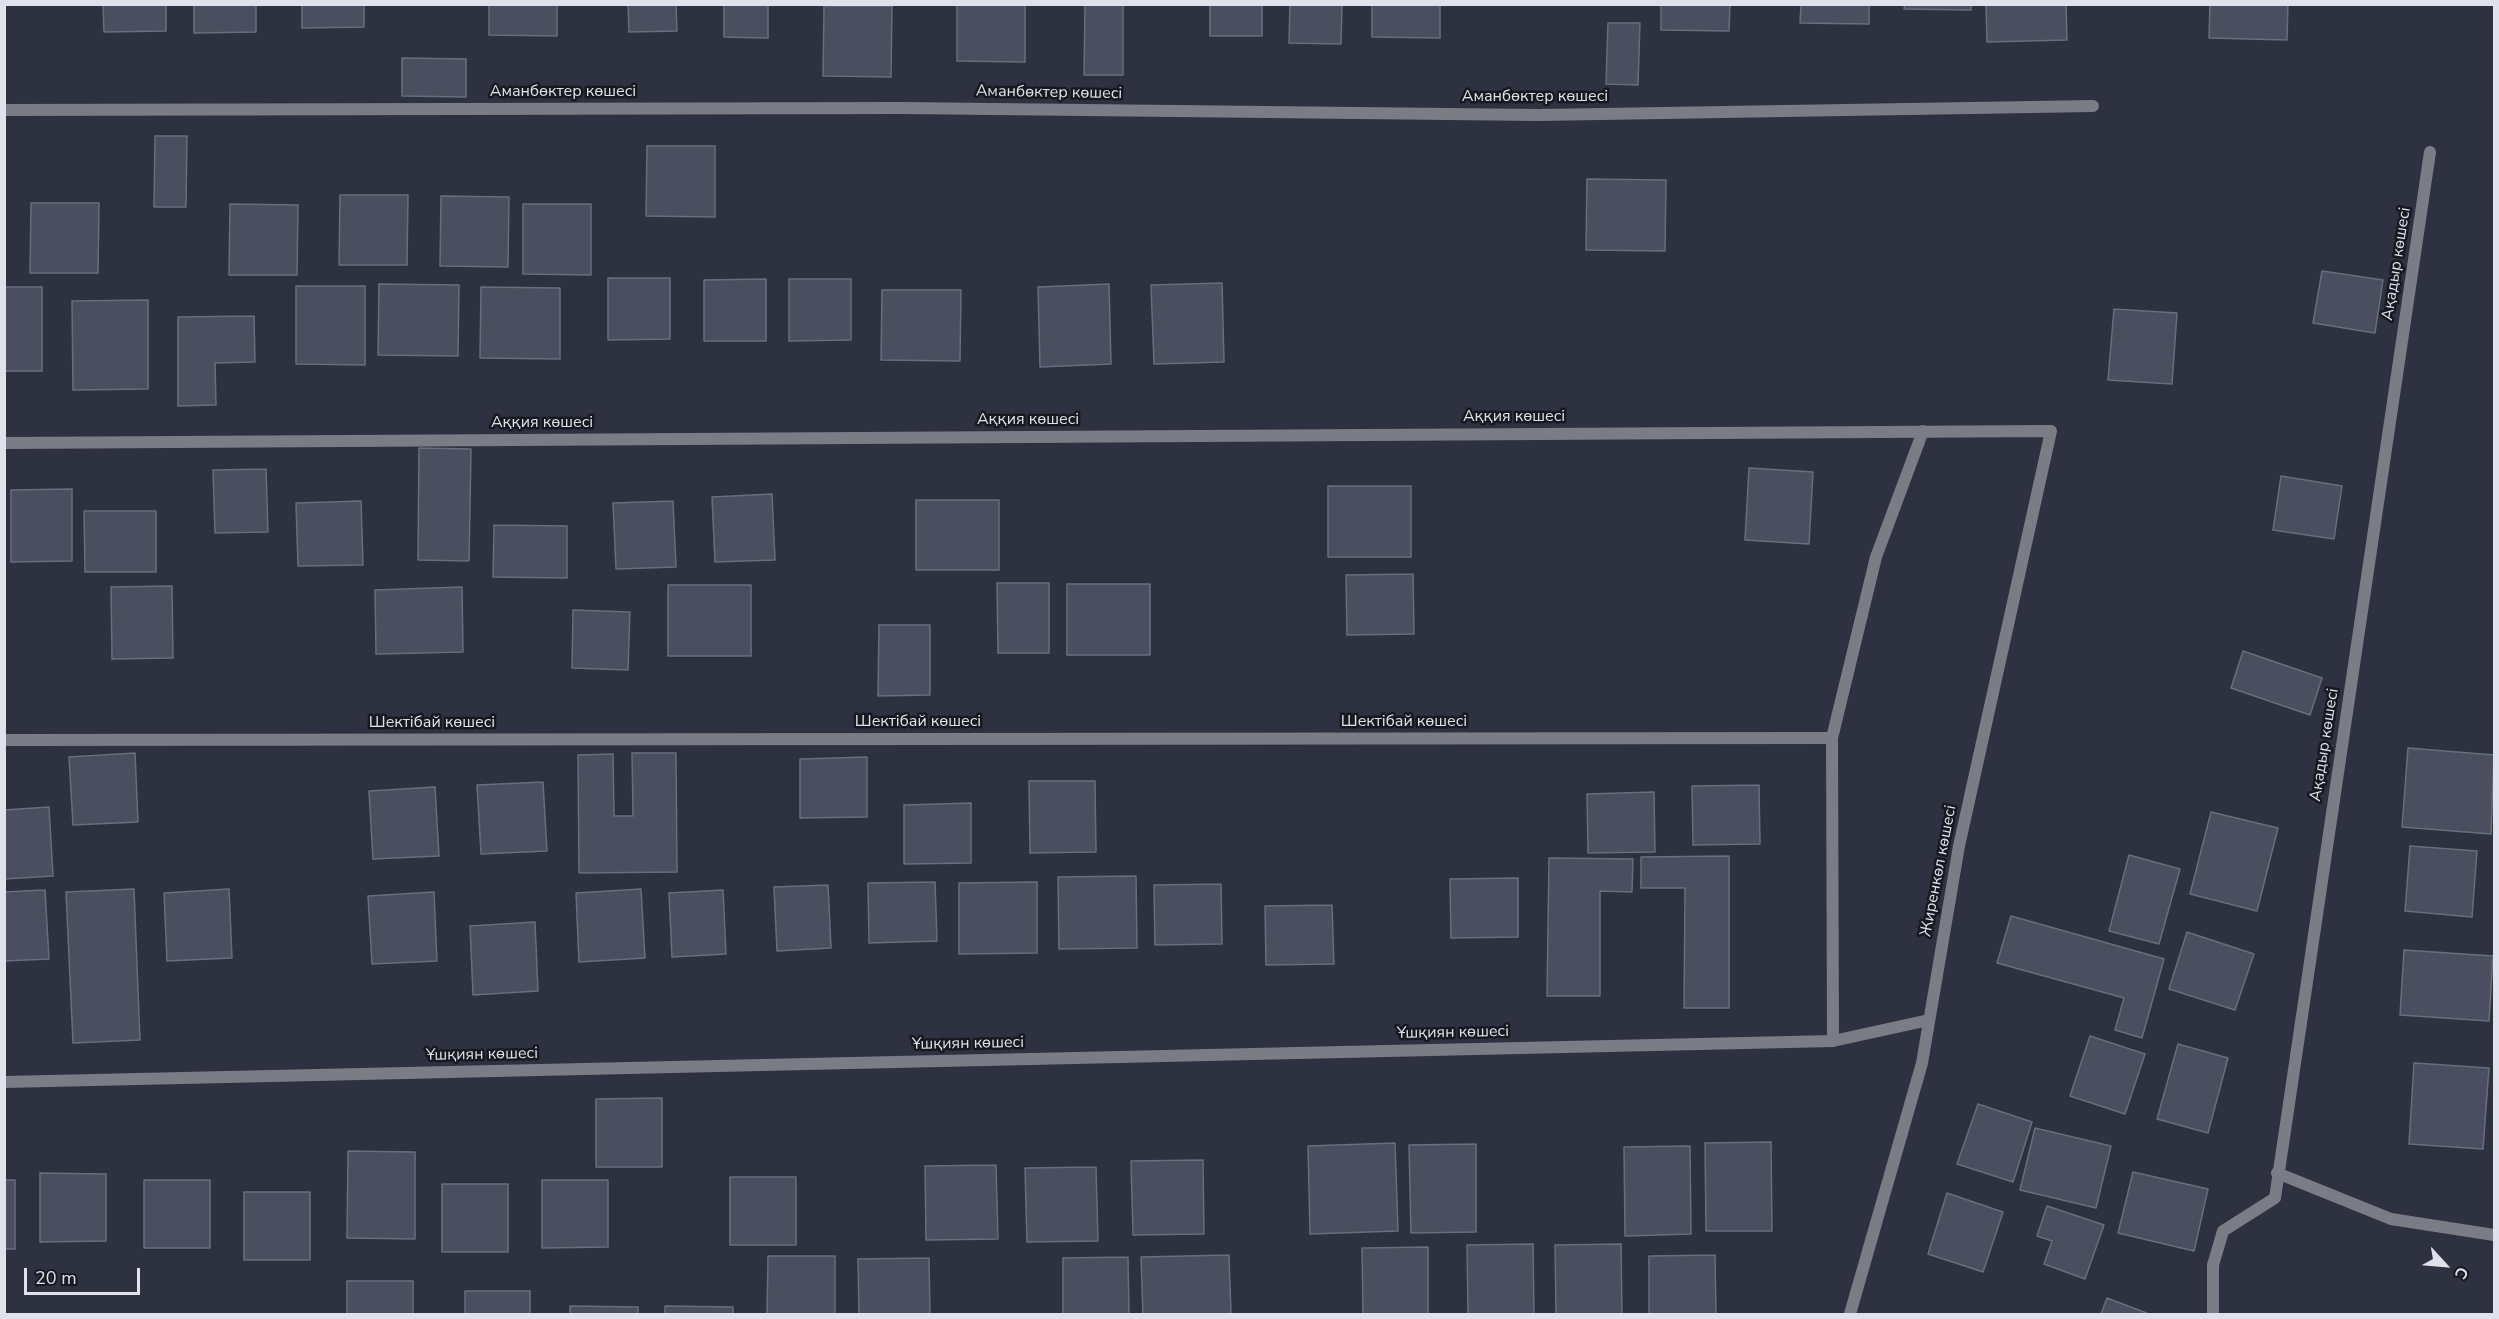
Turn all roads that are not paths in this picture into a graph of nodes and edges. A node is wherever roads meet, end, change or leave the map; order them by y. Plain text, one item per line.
1 (2093, 106) dead end
2 (4, 110) edge
3 (2430, 152) dead end
4 (1923, 431) junction
5 (2051, 431) joint
6 (4, 443) edge
7 (1832, 738) junction
8 (4, 740) edge
9 (1929, 1020) junction
10 (1833, 1041) junction
11 (4, 1082) edge
12 (2277, 1173) junction
13 (2494, 1235) edge
14 (1850, 1314) edge
15 (2213, 1314) edge

1 - 2 street, Аманбөктер көшесі
3 - 12 street, Ақадыр көшесі
4 - 5 street, Аққия көшесі
4 - 6 street, Аққия көшесі
4 - 7 street
5 - 9 street, Жиренкөл көшесі
7 - 8 street, Шектібай көшесі
7 - 10 street
9 - 10 street, Ұшқиян көшесі
9 - 14 street, Жиренкөл көшесі
10 - 11 street, Ұшқиян көшесі
12 - 13 street
12 - 15 street, Ақадыр көшесі

